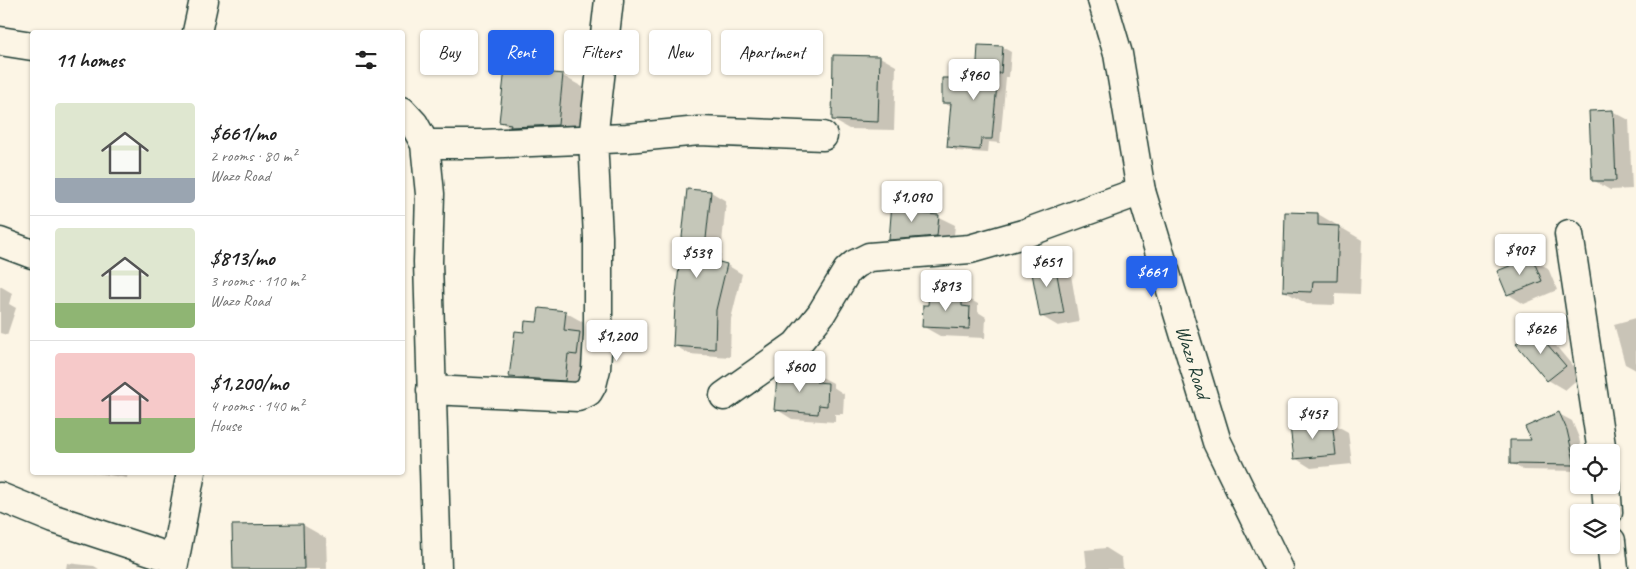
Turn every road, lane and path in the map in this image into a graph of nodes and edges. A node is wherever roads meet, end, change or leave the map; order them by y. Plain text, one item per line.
1 (204, 0) edge
2 (609, 0) edge
3 (1102, 0) edge
4 (197, 30) edge
5 (0, 41) edge
6 (30, 46) edge
7 (405, 115) edge
8 (824, 136) dead end
9 (593, 139) junction
10 (425, 144) junction
11 (1141, 191) junction
12 (1569, 234) dead end
13 (0, 242) edge
14 (30, 253) edge
15 (431, 390) junction
16 (724, 396) dead end
17 (1601, 444) edge
18 (190, 475) edge
19 (0, 497) edge
20 (1612, 554) edge
21 (174, 564) edge
22 (436, 569) edge
23 (1278, 569) edge
24 (1614, 569) edge

1 - 4 street
2 - 9 street
3 - 11 street, Wazo Road
5 - 6 street
7 - 10 street
8 - 9 street
9 - 10 street
9 - 15 street
10 - 15 street
11 - 16 street
11 - 23 street, Wazo Road
12 - 17 street
13 - 14 street
15 - 22 street
18 - 21 street
19 - 21 street
20 - 24 street

